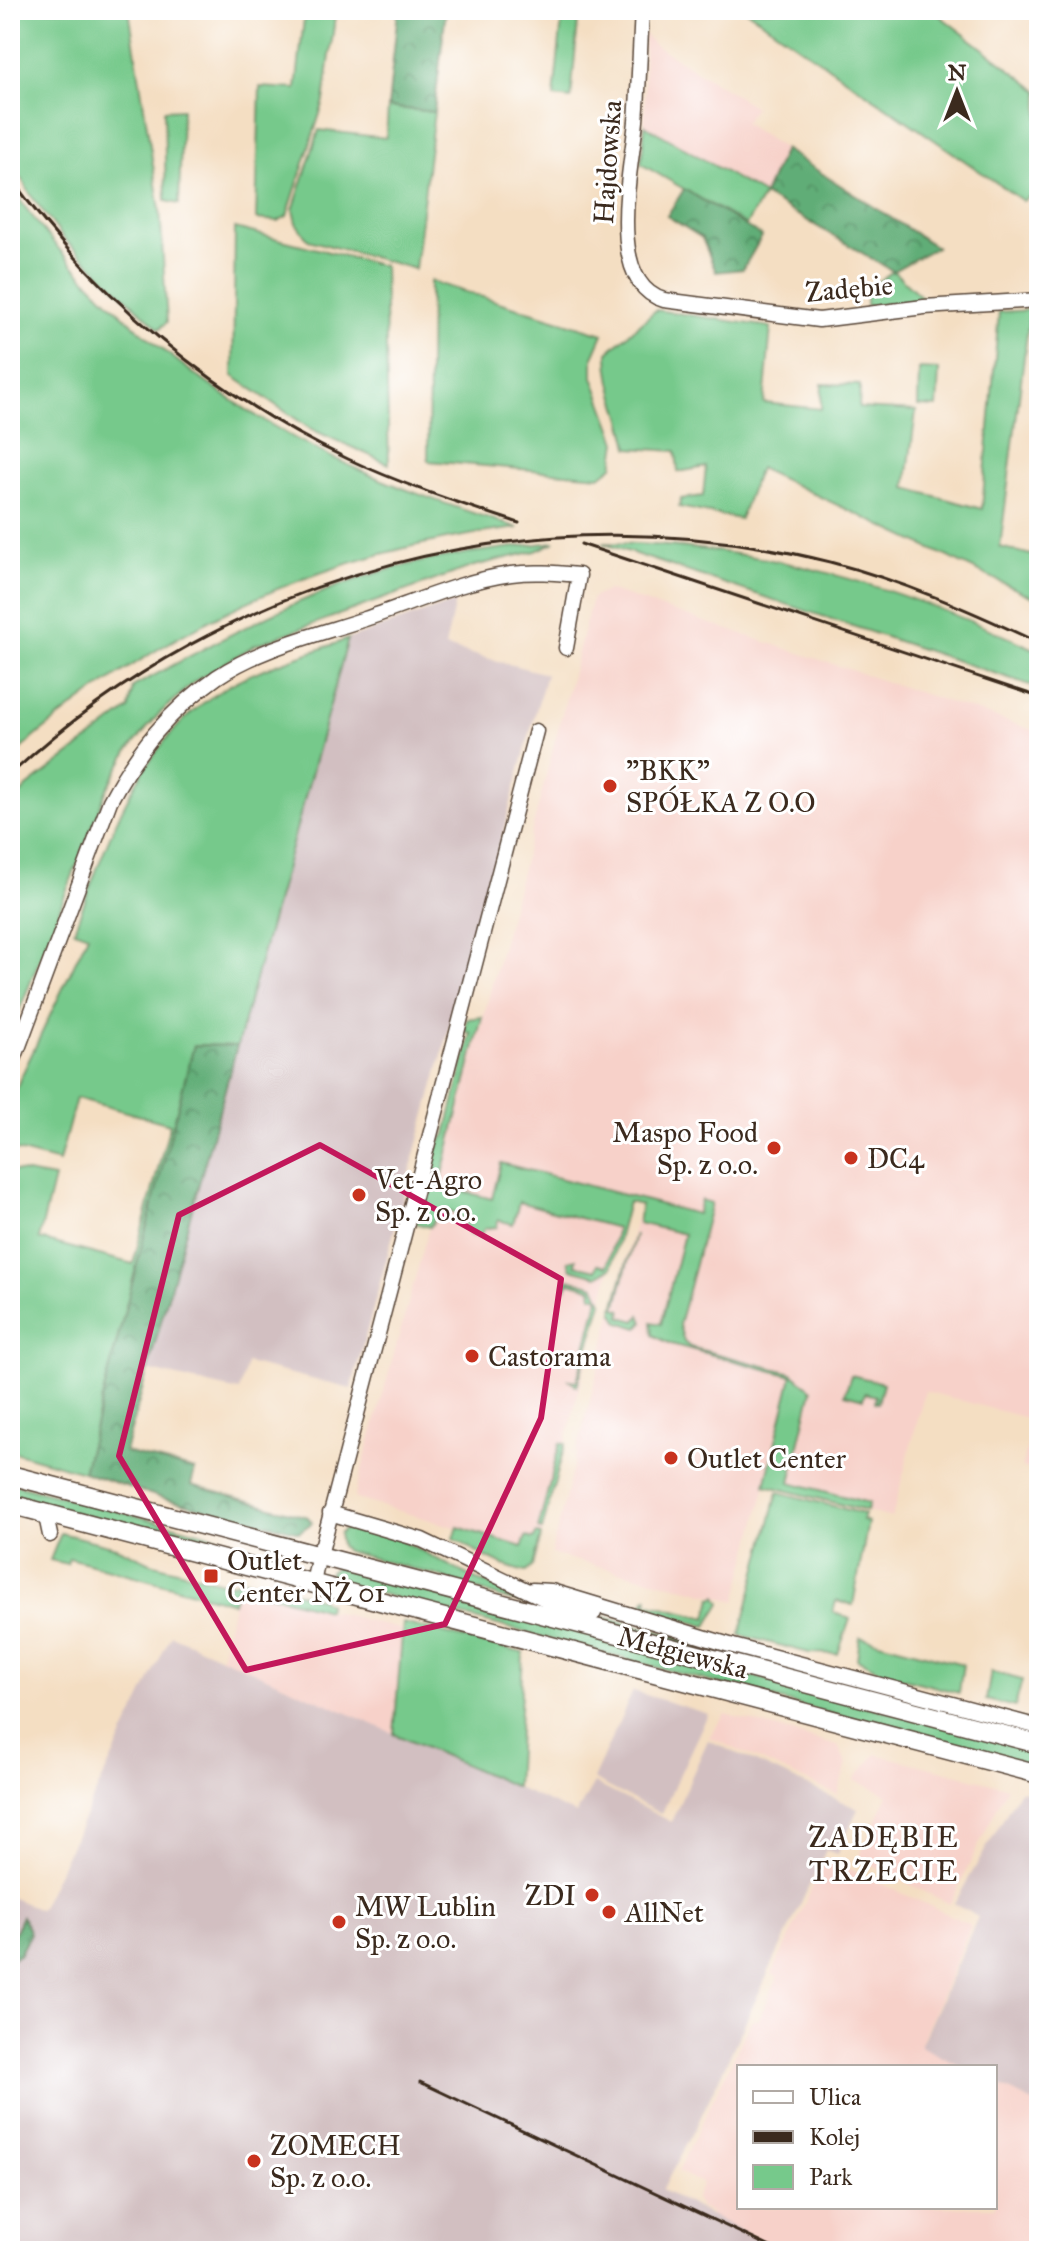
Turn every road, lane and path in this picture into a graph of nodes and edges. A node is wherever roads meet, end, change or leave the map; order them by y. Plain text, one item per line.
1 (642, 10) edge
2 (664, 300) joint
3 (1039, 300) edge
4 (566, 648) dead end
5 (536, 731) dead end
6 (10, 1070) edge
7 (10, 1475) edge
8 (10, 1504) edge
9 (330, 1513) junction
10 (250, 1537) junction
11 (314, 1548) junction
12 (237, 1564) junction
13 (313, 1584) junction
14 (1039, 1727) edge
15 (1039, 1744) edge
16 (1039, 1774) edge

1 - 2 street, Hajdowska
2 - 3 street, Zadębie
4 - 6 street
5 - 9 street
7 - 10 main road, Mełgiewska
8 - 12 main road, Mełgiewska
9 - 11 street
9 - 14 street, Mełgiewska
10 - 11 main road, Mełgiewska
10 - 12 main road
11 - 13 street
11 - 15 main road, Mełgiewska
12 - 13 main road, Mełgiewska
13 - 16 main road, Mełgiewska

